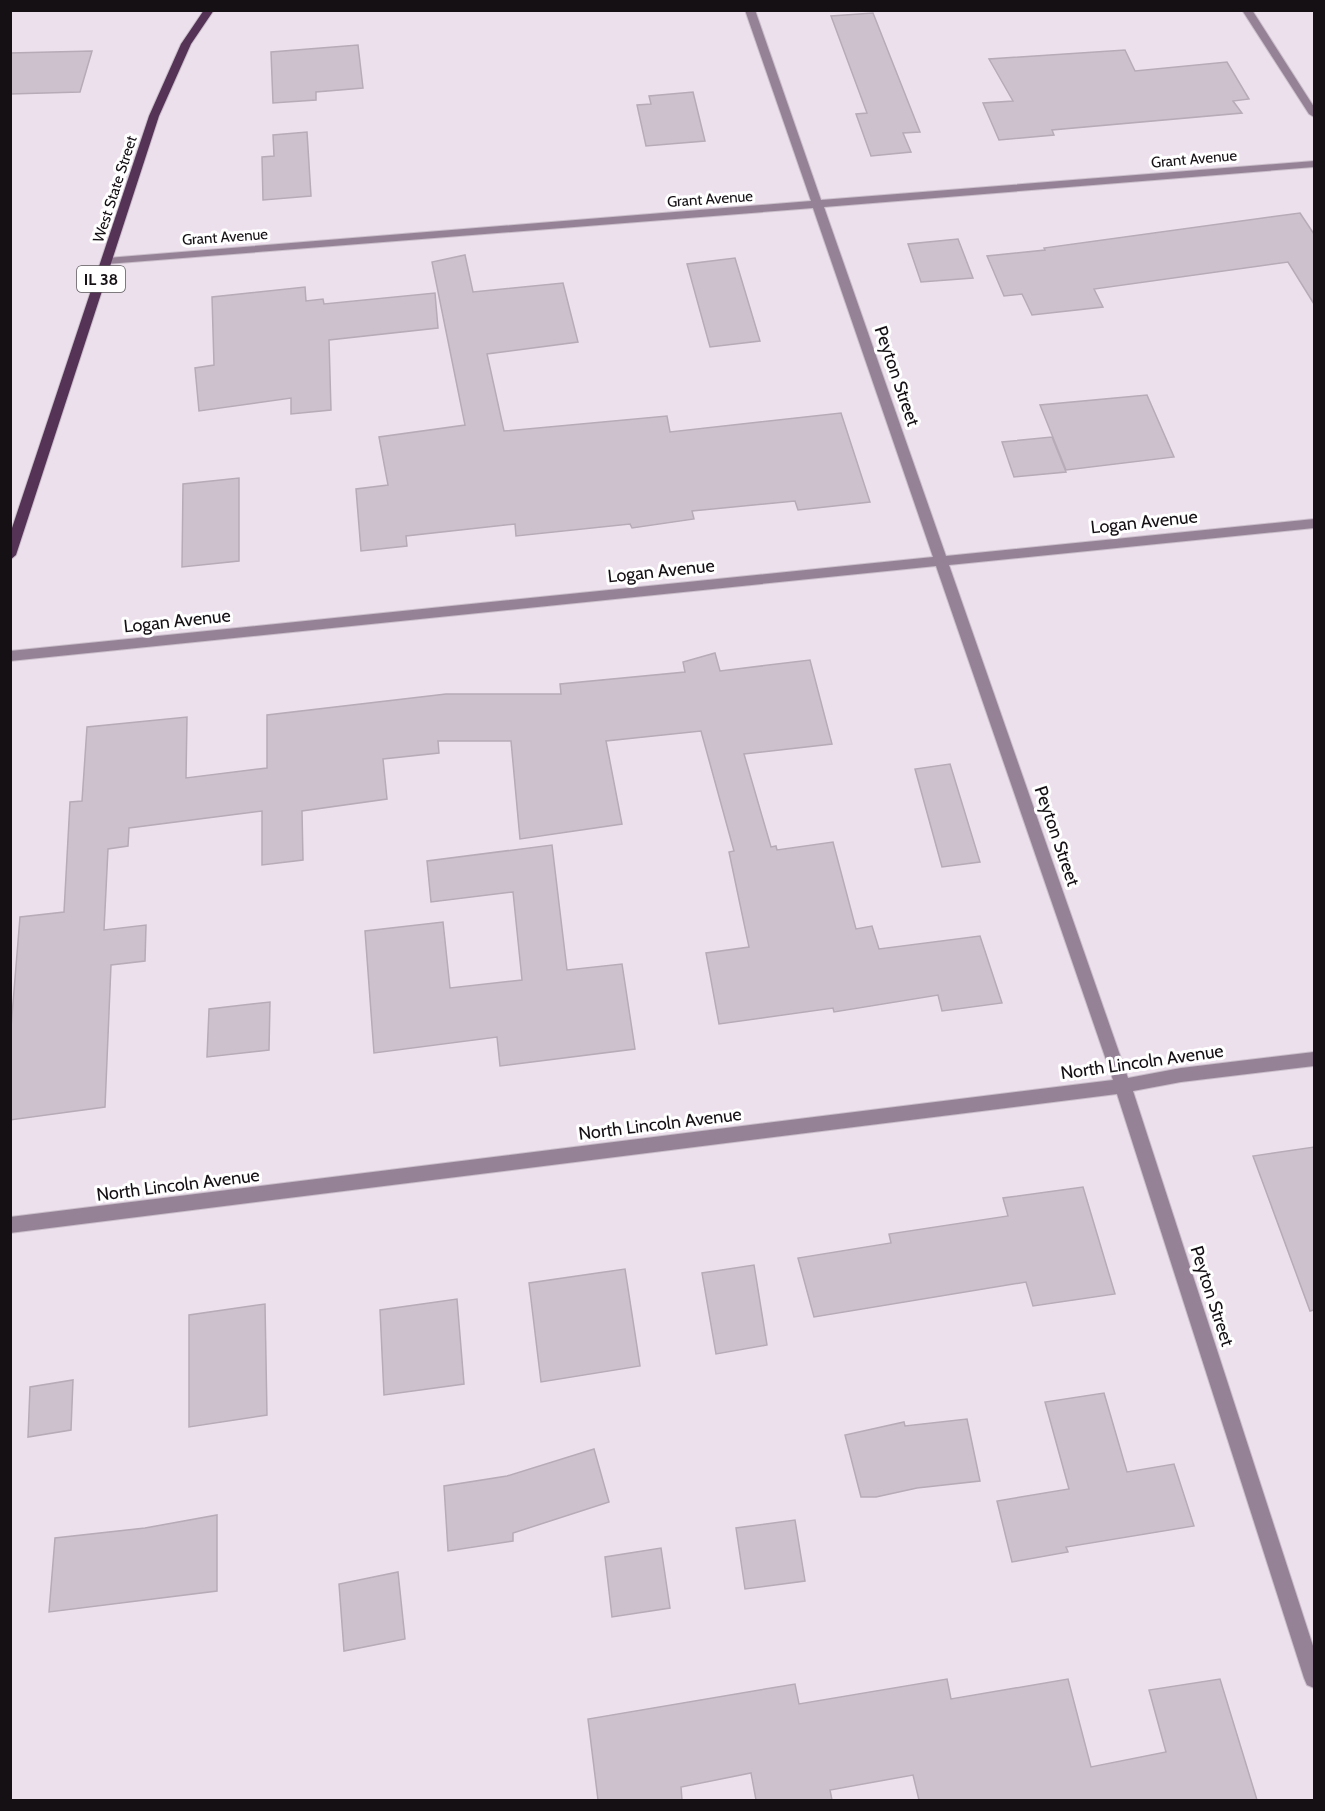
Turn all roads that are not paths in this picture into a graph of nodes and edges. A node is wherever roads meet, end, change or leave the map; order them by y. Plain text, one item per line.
1 (209, 10) edge
2 (750, 10) edge
3 (1247, 10) edge
4 (1314, 114) edge
5 (1314, 164) edge
6 (818, 205) junction
7 (107, 261) junction
8 (1314, 523) edge
9 (10, 555) edge
10 (940, 561) junction
11 (10, 656) edge
12 (1314, 1059) edge
13 (1123, 1086) junction
14 (10, 1225) edge
15 (1314, 1678) edge

1 - 7 main road, West State Street / IL 38
2 - 6 street, Peyton Street
3 - 4 street
5 - 6 street, Grant Avenue
6 - 7 street, Grant Avenue
6 - 10 street, Peyton Street
7 - 9 main road, West State Street / IL 38
8 - 10 street, Logan Avenue
10 - 11 street, Logan Avenue
10 - 13 street, Peyton Street
12 - 13 street, North Lincoln Avenue
13 - 14 street, North Lincoln Avenue
13 - 15 street, Peyton Street

